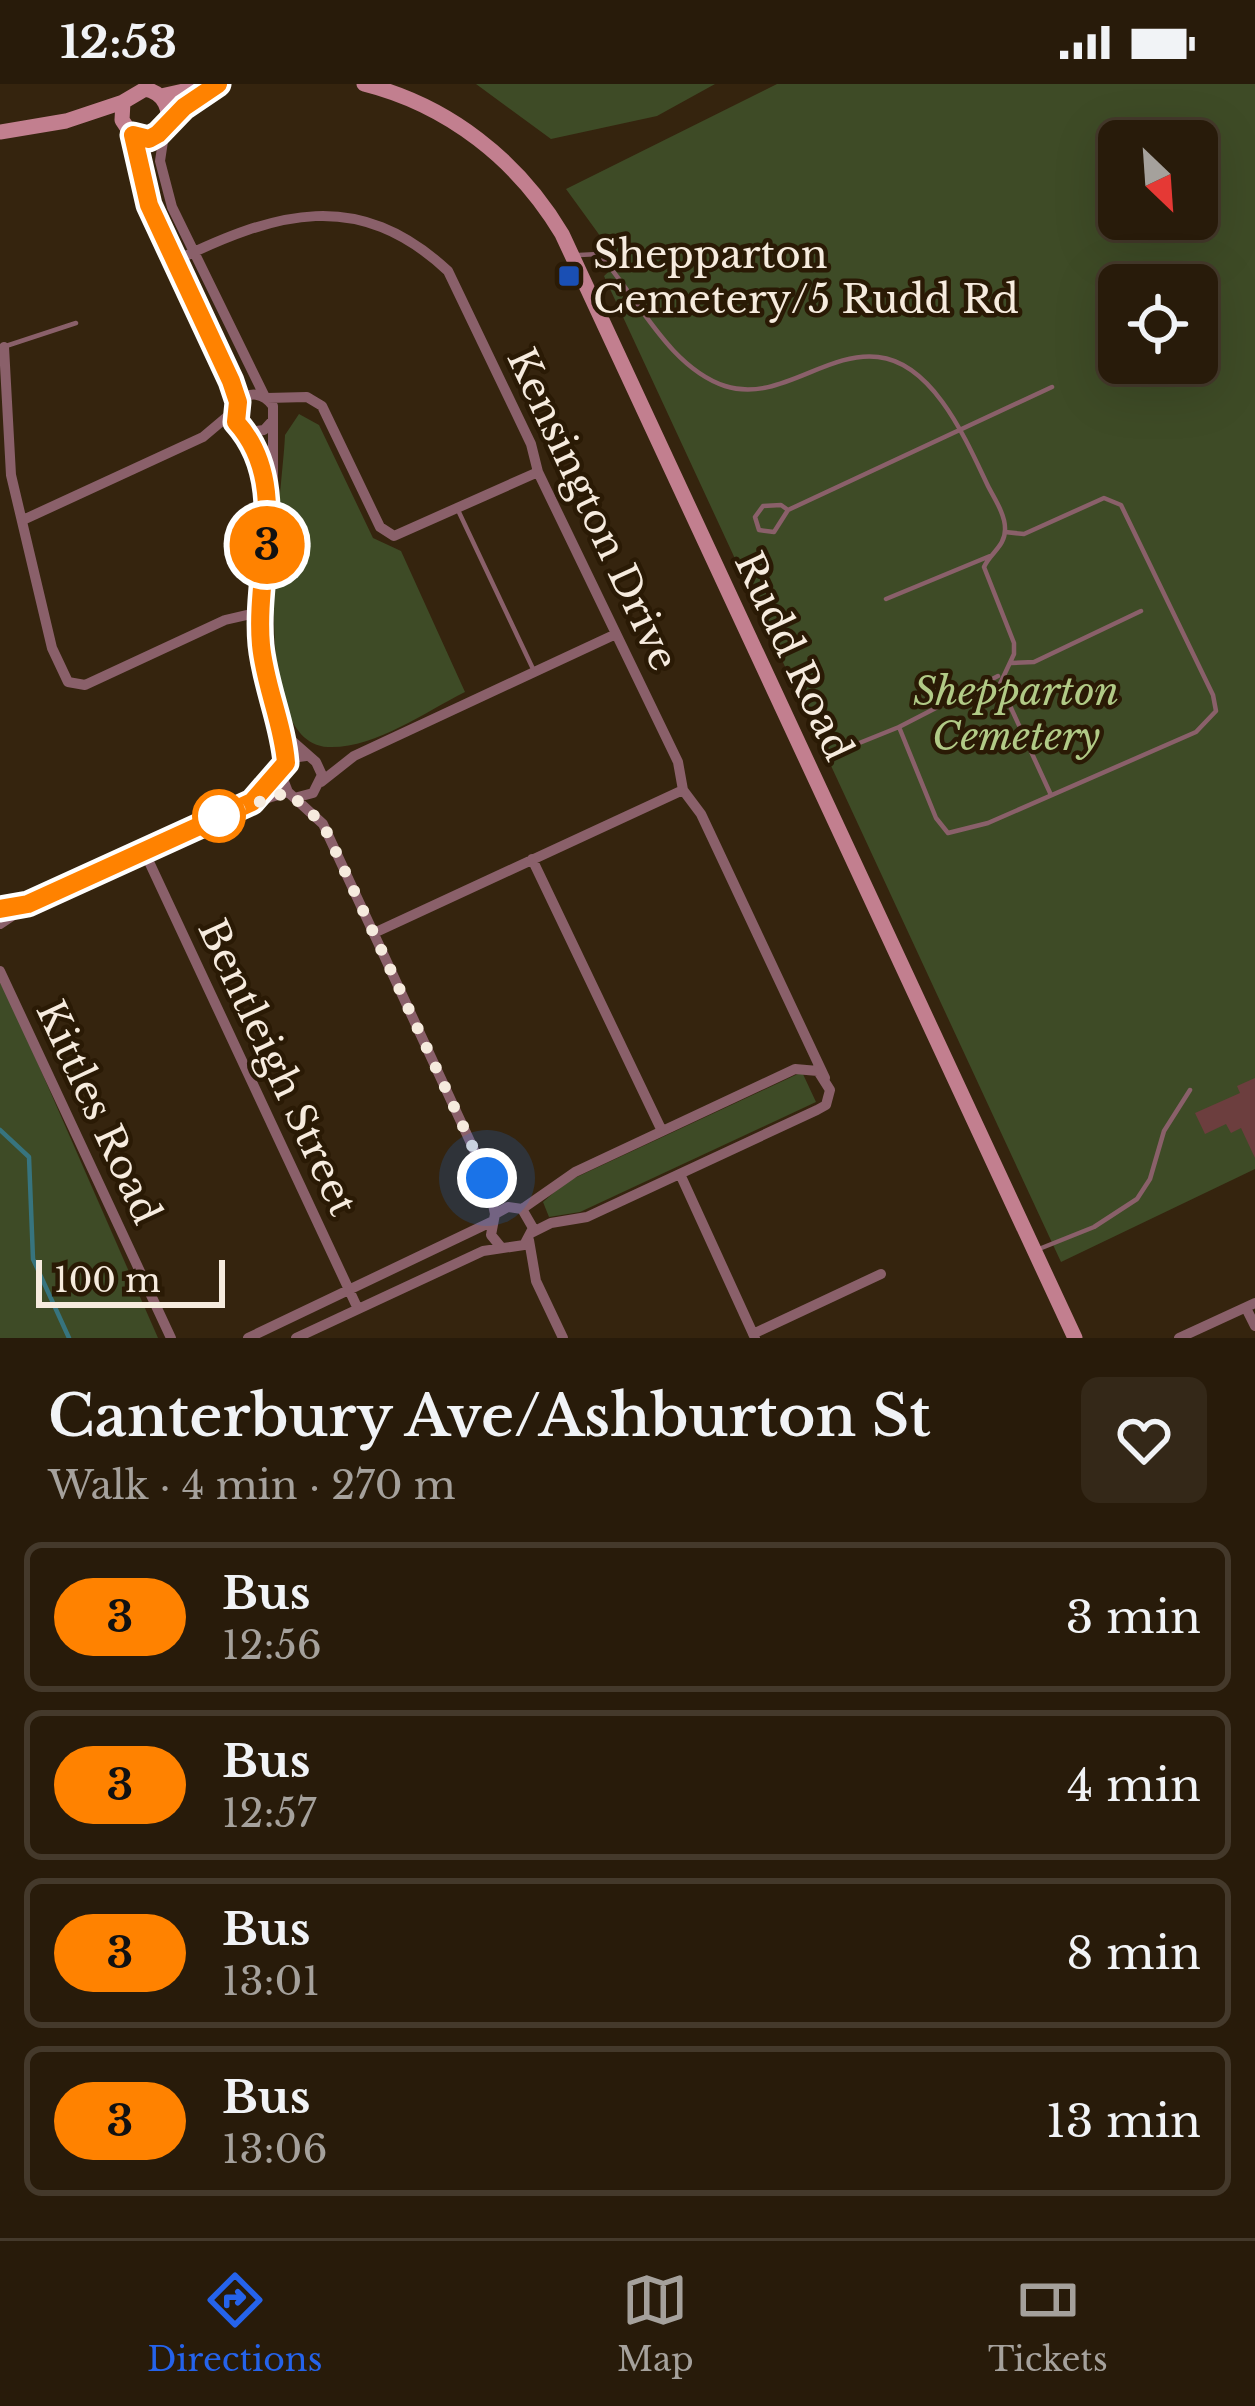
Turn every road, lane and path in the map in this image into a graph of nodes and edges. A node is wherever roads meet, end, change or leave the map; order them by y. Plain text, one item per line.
1 (218, 84) edge
2 (364, 84) edge
3 (161, 96) junction
4 (123, 102) junction
5 (66, 121) junction
6 (167, 125) junction
7 (129, 131) junction
8 (0, 132) edge
9 (194, 252) junction
10 (573, 257) junction
11 (175, 262) junction
12 (76, 323) dead end
13 (2, 347) edge
14 (1052, 387) dead end
15 (266, 397) junction
16 (297, 399) junction
17 (236, 406) junction
18 (273, 417) junction
19 (960, 430) junction
20 (246, 431) junction
21 (203, 436) junction
22 (538, 472) junction
23 (457, 508) junction
24 (788, 510) junction
25 (269, 517) junction
26 (23, 520) junction
27 (1005, 532) junction
28 (990, 556) junction
29 (886, 599) dead end
30 (1141, 611) dead end
31 (260, 612) junction
32 (616, 634) junction
33 (1010, 662) junction
34 (534, 672) junction
35 (1003, 673) junction
36 (899, 727) junction
37 (281, 730) junction
38 (838, 752) dead end
39 (354, 756) junction
40 (311, 759) junction
41 (283, 769) junction
42 (320, 785) junction
43 (683, 790) junction
44 (292, 794) junction
45 (1052, 795) junction
46 (252, 802) junction
47 (323, 824) junction
48 (144, 850) junction
49 (532, 860) junction
50 (28, 904) junction
51 (0, 909) edge
52 (0, 924) edge
53 (374, 933) junction
54 (0, 959) edge
55 (1, 973) edge
56 (805, 1042) junction
57 (796, 1069) junction
58 (825, 1078) junction
59 (1190, 1090) dead end
60 (662, 1131) junction
61 (680, 1174) junction
62 (487, 1178) junction
63 (519, 1208) junction
64 (493, 1218) junction
65 (531, 1236) junction
66 (505, 1248) junction
67 (1034, 1251) junction
68 (881, 1274) dead end
69 (536, 1281) junction
70 (350, 1291) junction
71 (1251, 1306) edge
72 (358, 1309) junction
73 (1255, 1326) edge
74 (754, 1336) edge
75 (171, 1338) edge
76 (248, 1338) edge
77 (296, 1338) edge
78 (563, 1338) edge
79 (1076, 1338) edge
80 (1179, 1338) edge

1 - 3 street
1 - 6 street
2 - 10 street, Rudd Road
3 - 4 street
3 - 6 street
4 - 5 street
4 - 7 street
5 - 7 street
5 - 8 street
6 - 7 street
6 - 9 street
7 - 11 street
9 - 11 street, Kensington Drive
9 - 15 street
9 - 22 street, Kensington Drive
10 - 19 lane
10 - 67 street, Rudd Road
11 - 17 street
12 - 13 lane
13 - 26 street
14 - 19 lane
15 - 16 street
15 - 17 street
15 - 18 street
16 - 18 street
16 - 23 street
17 - 20 street
17 - 21 street
18 - 20 street
18 - 25 street
19 - 24 lane
19 - 27 lane
20 - 21 street
20 - 25 street
21 - 26 street
22 - 23 street
22 - 32 street, Kensington Drive
23 - 34 lane
24 - 24 lane
25 - 31 street
26 - 31 street
27 - 28 lane
27 - 45 lane
28 - 29 lane
28 - 33 lane
30 - 33 lane
31 - 37 street
32 - 34 street
32 - 43 street, Kensington Drive
33 - 35 lane
34 - 39 street
35 - 36 lane
35 - 45 lane
36 - 38 lane
36 - 45 lane
37 - 40 street
37 - 41 street
39 - 40 street
39 - 42 street
40 - 41 street
40 - 42 street
41 - 44 street
41 - 46 street
42 - 44 street
42 - 47 street
43 - 49 street
43 - 56 street, Kensington Drive
44 - 46 street
44 - 47 street
46 - 48 street
47 - 53 street
48 - 50 street
48 - 70 street, Bentleigh Street
49 - 53 street
49 - 60 street
50 - 51 street
50 - 52 street
53 - 62 street
54 - 55 street, Kittles Road
55 - 75 street, Kittles Road
56 - 57 street
56 - 58 street, Kensington Drive
57 - 58 street
57 - 60 street
58 - 61 street
59 - 67 lane
60 - 63 street
61 - 65 street
61 - 74 street
62 - 63 street
62 - 64 street
63 - 64 street
63 - 65 street
64 - 66 street
64 - 70 street
65 - 66 street
65 - 69 street
66 - 69 street
66 - 72 street
67 - 79 street, Rudd Road
68 - 74 street
69 - 78 street
70 - 72 street, Bentleigh Street
70 - 76 street
71 - 73 street
71 - 80 street
72 - 77 street

